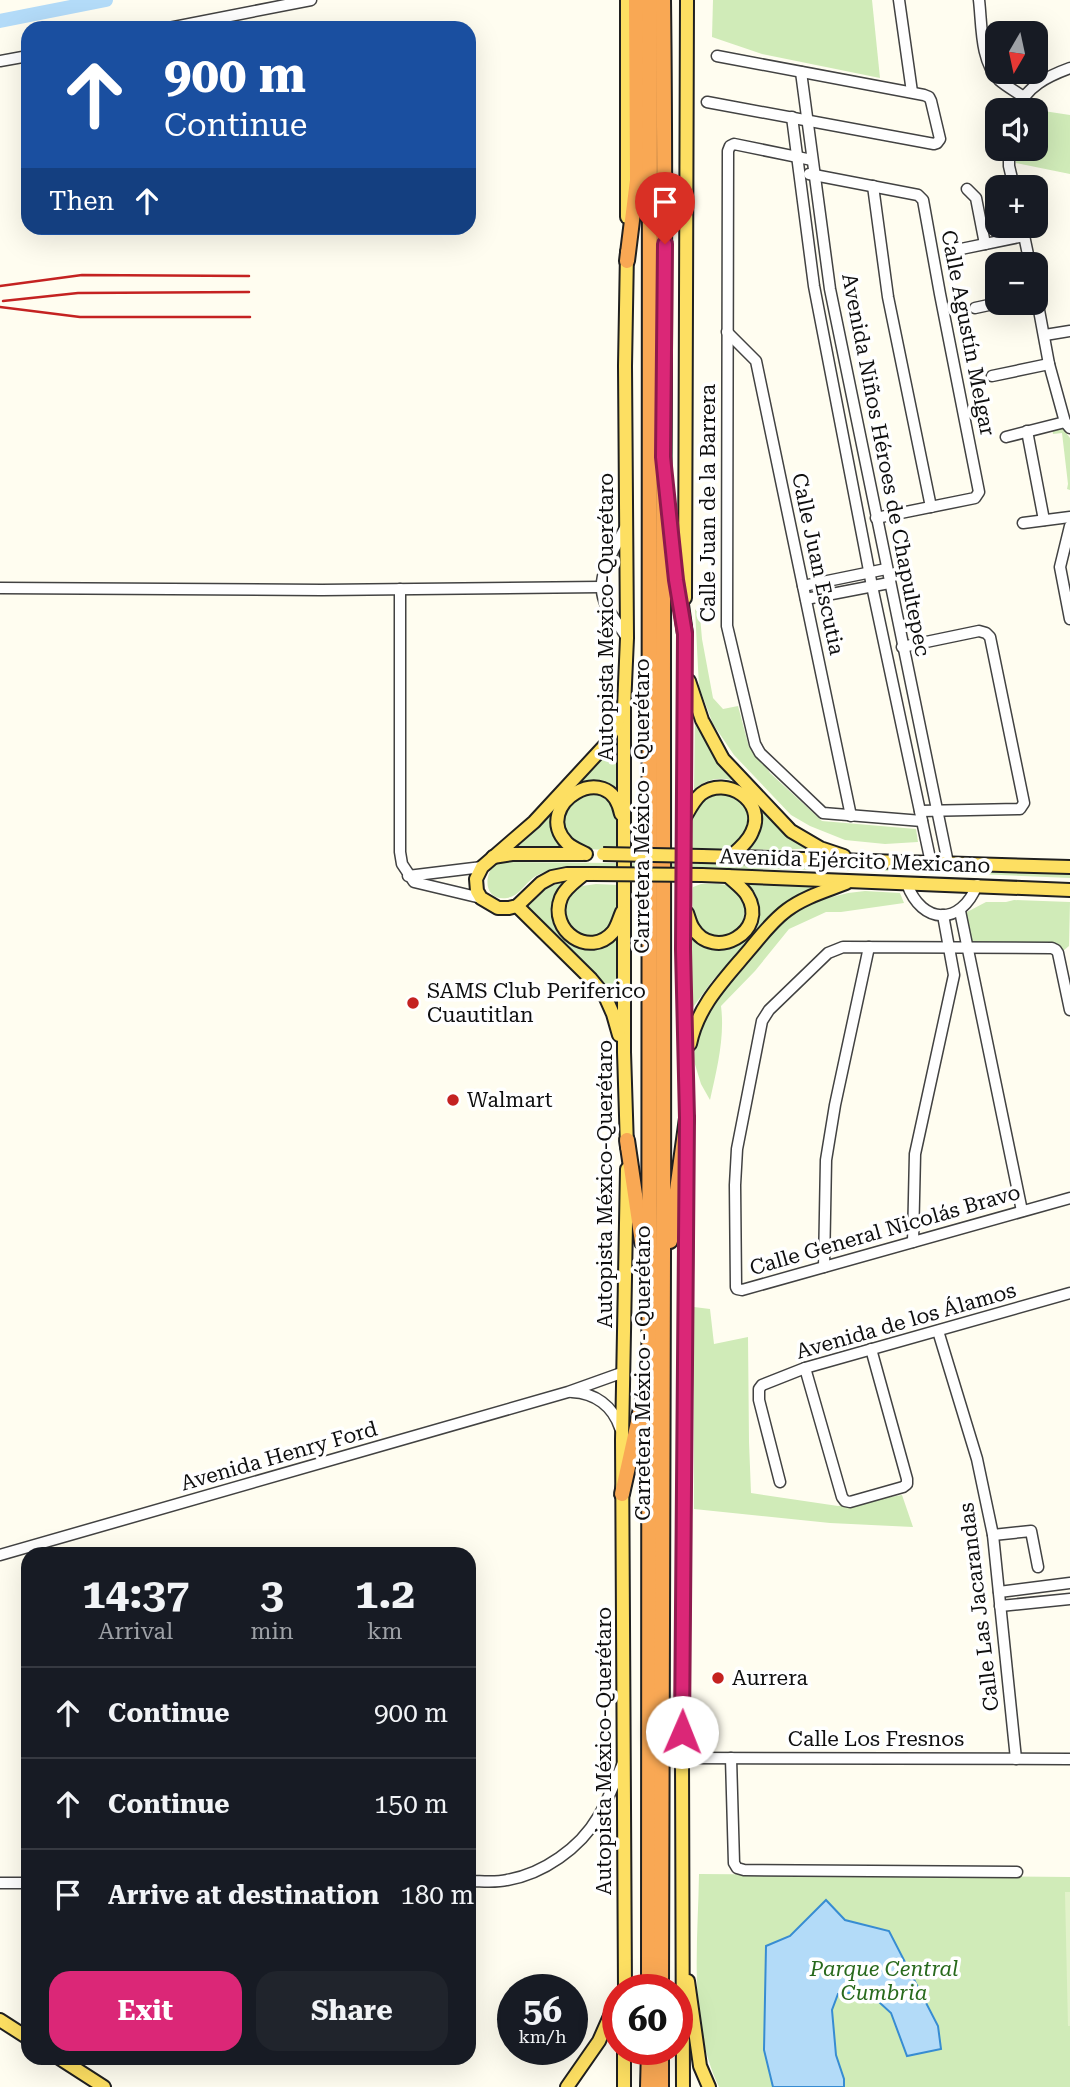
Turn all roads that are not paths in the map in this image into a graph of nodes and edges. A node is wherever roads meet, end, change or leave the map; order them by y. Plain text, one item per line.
1 (311, 0) edge
2 (627, 0) edge
3 (636, 0) edge
4 (650, 0) edge
5 (663, 0) edge
6 (687, 0) edge
7 (899, 0) edge
8 (979, 0) edge
9 (204, 21) edge
10 (717, 56) dead end
11 (21, 57) edge
12 (0, 61) edge
13 (1070, 68) edge
14 (801, 72) junction
15 (912, 92) junction
16 (1022, 96) joint
17 (707, 102) dead end
18 (792, 117) junction
19 (808, 120) junction
20 (796, 158) junction
21 (812, 160) junction
22 (798, 172) junction
23 (814, 175) junction
24 (873, 186) junction
25 (967, 188) dead end
26 (1003, 238) edge
27 (985, 244) junction
28 (961, 248) dead end
29 (627, 261) junction
30 (985, 306) edge
31 (975, 308) dead end
32 (1041, 315) edge
33 (1070, 331) edge
34 (727, 332) junction
35 (1045, 335) junction
36 (1049, 364) junction
37 (846, 369) junction
38 (831, 372) junction
39 (992, 376) dead end
40 (849, 384) junction
41 (833, 386) junction
42 (1068, 425) edge
43 (1027, 431) junction
44 (1006, 437) dead end
45 (663, 457) junction
46 (931, 507) junction
47 (1070, 517) edge
48 (876, 518) junction
49 (1044, 520) junction
50 (1023, 523) dead end
51 (626, 525) junction
52 (1070, 526) edge
53 (886, 569) junction
54 (869, 572) junction
55 (889, 583) junction
56 (601, 586) junction
57 (803, 586) junction
58 (872, 586) junction
59 (0, 588) edge
60 (400, 589) junction
61 (806, 599) junction
62 (1070, 619) edge
63 (685, 634) junction
64 (627, 638) junction
65 (902, 647) junction
66 (685, 670) junction
67 (912, 696) junction
68 (897, 699) junction
69 (624, 707) junction
70 (937, 810) junction
71 (851, 816) junction
72 (921, 816) junction
73 (684, 817) junction
74 (624, 832) junction
75 (586, 854) junction
76 (493, 857) junction
77 (730, 857) junction
78 (858, 861) junction
79 (931, 863) junction
80 (948, 863) junction
81 (482, 867) junction
82 (1070, 867) edge
83 (589, 874) junction
84 (408, 876) junction
85 (728, 876) junction
86 (854, 881) junction
87 (907, 884) junction
88 (977, 885) junction
89 (1070, 890) edge
90 (481, 898) junction
91 (684, 905) junction
92 (517, 906) junction
93 (624, 909) junction
94 (960, 911) junction
95 (943, 915) junction
96 (869, 947) junction
97 (951, 948) junction
98 (967, 948) junction
99 (1070, 1010) edge
100 (624, 1052) junction
101 (686, 1073) junction
102 (687, 1118) junction
103 (627, 1140) junction
104 (1070, 1198) edge
105 (1022, 1211) junction
106 (913, 1242) junction
107 (824, 1267) junction
108 (657, 1274) junction
109 (1070, 1293) edge
110 (939, 1331) junction
111 (872, 1349) junction
112 (805, 1368) junction
113 (650, 1370) junction
114 (624, 1372) junction
115 (568, 1392) junction
116 (622, 1440) junction
117 (780, 1482) dead end
118 (622, 1494) junction
119 (993, 1535) junction
120 (28, 1547) edge
121 (21, 1549) edge
122 (0, 1555) edge
123 (1038, 1567) dead end
124 (1070, 1583) edge
125 (999, 1592) junction
126 (1070, 1598) edge
127 (1000, 1606) junction
128 (682, 1758) junction
129 (731, 1758) junction
130 (625, 1759) junction
131 (1016, 1759) junction
132 (1070, 1759) edge
133 (1017, 1872) dead end
134 (476, 1881) edge
135 (0, 1883) edge
136 (21, 1883) edge
137 (682, 1931) junction
138 (625, 1974) edge
139 (649, 1974) edge
140 (661, 1974) edge
141 (0, 2020) edge
142 (21, 2034) edge
143 (602, 2034) edge
144 (70, 2065) edge
145 (624, 2065) edge
146 (649, 2065) edge
147 (661, 2065) edge
148 (104, 2087) edge
149 (566, 2087) edge
150 (624, 2087) edge
151 (649, 2087) edge
152 (661, 2087) edge
153 (683, 2087) edge
154 (709, 2087) edge

1 - 9 street
2 - 29 main road, Autopista México-Querétaro
3 - 29 highway
4 - 108 highway, Carretera México - Querétaro
5 - 45 highway, Carretera México - Querétaro
6 - 63 main road
7 - 15 street
8 - 16 street
10 - 14 street
11 - 12 street
13 - 16 street
14 - 15 street
14 - 19 street, Avenida Niños Héroes de Chapultepec
15 - 19 street
17 - 18 street
18 - 19 street
18 - 20 street, Avenida Niños Héroes de Chapultepec
19 - 21 street, Avenida Niños Héroes de Chapultepec
20 - 21 street
20 - 22 street, Avenida Niños Héroes de Chapultepec
20 - 34 street, Calle Juan de la Barrera
21 - 23 street, Avenida Niños Héroes de Chapultepec
22 - 23 street, Calle Agustín Melgar
22 - 38 street, Avenida Niños Héroes de Chapultepec
23 - 24 street, Calle Agustín Melgar
23 - 37 street, Avenida Niños Héroes de Chapultepec
24 - 46 street
24 - 46 street, Calle Agustín Melgar
25 - 27 street
26 - 27 street
27 - 28 street
29 - 51 main road, Autopista México-Querétaro
30 - 31 street
32 - 35 street
33 - 35 street
34 - 57 street, Calle Juan Escutia
34 - 71 street, Calle Juan de la Barrera
35 - 36 street
36 - 39 street
36 - 42 street
37 - 38 street
37 - 40 street, Avenida Niños Héroes de Chapultepec
38 - 41 street, Avenida Niños Héroes de Chapultepec
40 - 41 street
40 - 48 street, Avenida Niños Héroes de Chapultepec
41 - 54 street, Avenida Niños Héroes de Chapultepec
42 - 43 street
43 - 44 street
43 - 49 street
45 - 63 highway
45 - 108 highway, Carretera México - Querétaro
46 - 48 street, Calle Agustín Melgar
47 - 49 street
48 - 53 street, Avenida Niños Héroes de Chapultepec
49 - 50 street
51 - 56 street
51 - 64 main road, Autopista México-Querétaro
52 - 62 street
53 - 54 street
53 - 55 street, Avenida Niños Héroes de Chapultepec
54 - 57 street
54 - 58 street, Avenida Niños Héroes de Chapultepec
55 - 58 street
55 - 65 street, Avenida Niños Héroes de Chapultepec
56 - 60 street
56 - 64 street
57 - 61 street, Calle Juan Escutia
58 - 61 street
58 - 68 street, Avenida Niños Héroes de Chapultepec
59 - 60 street
60 - 84 street
61 - 71 street, Calle Juan Escutia
63 - 66 main road
64 - 69 main road, Autopista México-Querétaro
65 - 67 street, Avenida Niños Héroes de Chapultepec
65 - 70 street, Calle Juan de la Barrera
66 - 73 main road
66 - 78 main road
67 - 68 street
67 - 70 street, Avenida Niños Héroes de Chapultepec
68 - 72 street, Avenida Niños Héroes de Chapultepec
69 - 74 main road, Autopista México-Querétaro
69 - 76 main road
70 - 72 street, Calle Juan de la Barrera
70 - 80 street, Avenida Niños Héroes de Chapultepec
71 - 72 street, Calle Juan de la Barrera
72 - 79 street, Avenida Niños Héroes de Chapultepec
73 - 77 main road
73 - 91 main road
74 - 75 main road
74 - 93 main road, Autopista México-Querétaro
75 - 76 main road, Avenida Ejército Mexicano
75 - 77 main road, Avenida Ejército Mexicano, bridge
76 - 81 main road
77 - 78 main road, Avenida Ejército Mexicano
78 - 79 main road, Avenida Ejército Mexicano
79 - 80 main road, Avenida Ejército Mexicano
80 - 82 main road, Avenida Ejército Mexicano
81 - 84 street
81 - 90 main road
83 - 85 main road, Avenida Ejército Mexicano, bridge
83 - 92 main road, Avenida Ejército Mexicano
83 - 93 main road
84 - 90 street
85 - 86 main road, Avenida Ejército Mexicano
85 - 91 main road
86 - 87 main road, Avenida Ejército Mexicano
86 - 101 main road
87 - 88 main road, Avenida Ejército Mexicano
87 - 95 street
88 - 89 main road, Avenida Ejército Mexicano
88 - 94 street
90 - 92 main road
91 - 101 main road
92 - 100 main road
93 - 100 main road, Autopista México-Querétaro
94 - 95 street
94 - 98 street
95 - 97 street
96 - 97 street, Calle General Nicolás Bravo
96 - 107 street
96 - 107 street, Calle General Nicolás Bravo
97 - 98 street, Calle General Nicolás Bravo
97 - 106 street
98 - 99 street, Calle General Nicolás Bravo
98 - 105 street
100 - 103 main road, Autopista México-Querétaro
101 - 102 main road
102 - 108 highway
102 - 128 main road
103 - 108 highway
103 - 114 main road, Autopista México-Querétaro
104 - 105 street, Calle General Nicolás Bravo
105 - 106 street, Calle General Nicolás Bravo
106 - 107 street, Calle General Nicolás Bravo
108 - 113 highway, Carretera México - Querétaro
108 - 140 highway, Carretera México - Querétaro
109 - 110 street, Avenida de los Álamos
110 - 111 street, Avenida de los Álamos
110 - 119 street, Calle Las Jacarandas
111 - 112 street, Avenida de los Álamos
111 - 112 street
112 - 117 street, Avenida de los Álamos
113 - 118 highway
113 - 139 highway, Carretera México - Querétaro
114 - 115 street, Avenida Henry Ford
114 - 116 main road, Autopista México-Querétaro
115 - 116 street
115 - 120 street, Avenida Henry Ford
116 - 118 main road, Autopista México-Querétaro
118 - 130 main road, Autopista México-Querétaro
119 - 123 street
119 - 125 street, Calle Las Jacarandas
121 - 122 street, Avenida Henry Ford
124 - 125 street
125 - 127 street, Calle Las Jacarandas
126 - 127 street
127 - 131 street, Calle Las Jacarandas
128 - 129 street, Calle Los Fresnos
128 - 137 main road
129 - 131 street, Calle Los Fresnos
129 - 133 street
130 - 134 street
130 - 138 main road, Autopista México-Querétaro
131 - 132 street, Calle Los Fresnos
135 - 136 street
137 - 153 main road
137 - 154 main road
141 - 142 main road
143 - 149 main road
144 - 148 main road
145 - 150 main road
146 - 151 highway
147 - 152 highway

